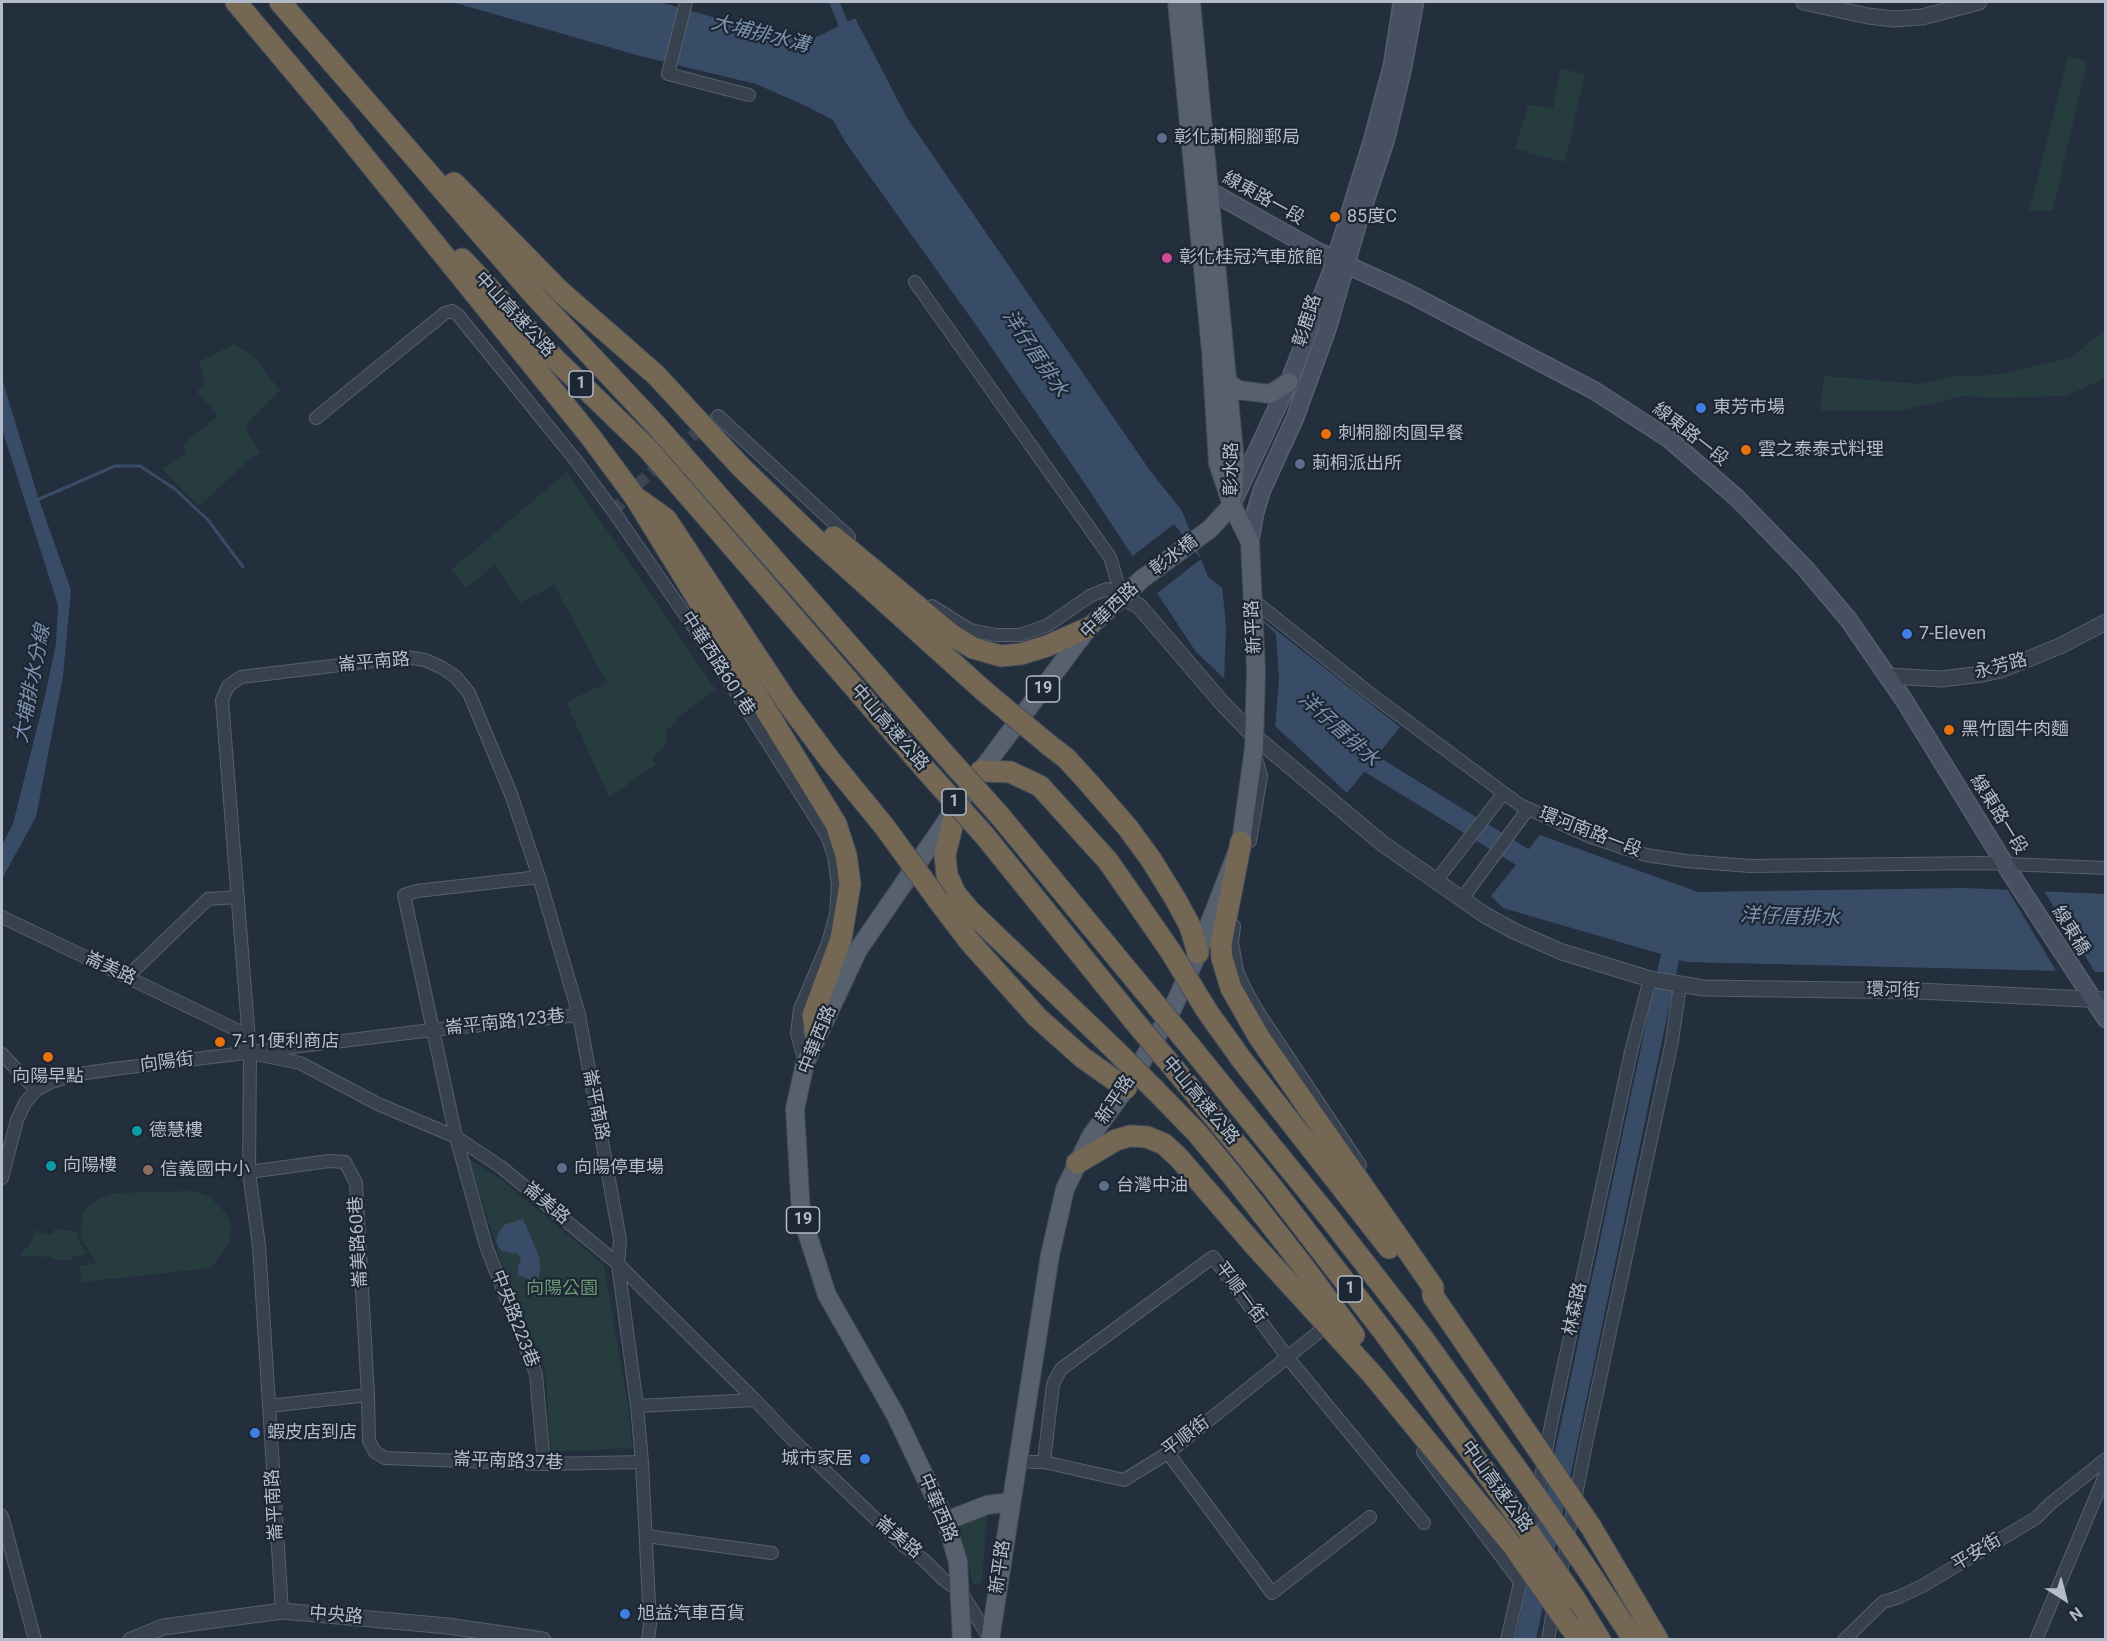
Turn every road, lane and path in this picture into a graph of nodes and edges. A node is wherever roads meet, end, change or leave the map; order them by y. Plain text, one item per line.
1 (236, 2) edge
2 (280, 2) edge
3 (1177, 2) edge
4 (1191, 2) edge
5 (1402, 2) edge
6 (1415, 2) edge
7 (1804, 2) edge
8 (1979, 2) edge
9 (685, 4) edge
10 (749, 95) dead end
11 (337, 123) junction
12 (404, 146) junction
13 (1202, 189) junction
14 (1341, 261) junction
15 (915, 282) dead end
16 (656, 375) junction
17 (1226, 381) junction
18 (1289, 382) junction
19 (718, 416) dead end
20 (316, 418) dead end
21 (636, 497) junction
22 (1232, 505) junction
23 (1250, 542) junction
24 (1142, 579) joint
25 (1122, 597) junction
26 (1252, 600) junction
27 (2106, 622) edge
28 (1088, 627) junction
29 (1888, 676) junction
30 (1254, 742) junction
31 (981, 771) junction
32 (1503, 794) junction
33 (1528, 809) junction
34 (956, 810) junction
35 (1241, 842) junction
36 (2005, 864) junction
37 (2106, 868) edge
38 (539, 877) junction
39 (1436, 880) junction
40 (2016, 881) joint
41 (238, 897) junction
42 (1462, 899) junction
43 (2, 917) edge
44 (1198, 953) junction
45 (127, 977) junction
46 (1650, 979) junction
47 (1680, 985) junction
48 (2099, 1000) edge
49 (579, 1015) junction
50 (2106, 1019) edge
51 (432, 1030) junction
52 (816, 1036) junction
53 (250, 1053) junction
54 (2, 1054) edge
55 (805, 1063) junction
56 (1126, 1088) junction
57 (36, 1090) junction
58 (456, 1137) junction
59 (1077, 1163) junction
60 (249, 1172) junction
61 (2, 1178) edge
62 (618, 1264) junction
63 (1425, 1264) dead end
64 (1433, 1296) junction
65 (1320, 1331) dead end
66 (1330, 1341) dead end
67 (1288, 1358) junction
68 (368, 1395) junction
69 (756, 1400) junction
70 (269, 1406) junction
71 (637, 1406) junction
72 (1168, 1453) junction
73 (2106, 1459) edge
74 (642, 1462) junction
75 (1030, 1462) dead end
76 (1044, 1462) junction
77 (544, 1464) junction
78 (2106, 1473) edge
79 (1456, 1474) junction
80 (1011, 1502) junction
81 (2, 1516) edge
82 (1370, 1517) dead end
83 (946, 1521) junction
84 (1424, 1523) dead end
85 (646, 1536) junction
86 (772, 1553) dead end
87 (1521, 1583) junction
88 (961, 1592) junction
89 (282, 1611) junction
90 (1574, 1632) edge
91 (987, 1639) edge
92 (35, 1640) edge
93 (131, 1640) edge
94 (543, 1640) edge
95 (648, 1640) edge
96 (962, 1640) edge
97 (1508, 1640) edge
98 (1548, 1640) edge
99 (1600, 1640) edge
100 (1634, 1640) edge
101 (1658, 1640) edge
102 (1844, 1640) edge
103 (2036, 1640) edge

1 - 11 highway, 中山高速公路 / 1
2 - 12 highway, 中山高速公路 / 1
3 - 13 main road, 彰水路
4 - 13 main road, 彰水路
5 - 14 main road, 彰鹿路
6 - 14 main road, 彰鹿路
7 - 8 street
9 - 10 street
11 - 21 highway
11 - 99 highway, 中山高速公路 / 1, bridge
12 - 16 highway
12 - 100 highway, 中山高速公路 / 1, bridge
13 - 14 main road, 線東路一段
13 - 17 main road, 彰水路
13 - 22 main road, 彰水路
14 - 18 main road, 彰鹿路
14 - 23 main road, 彰鹿路
14 - 29 main road, 線東路一段
15 - 25 street
16 - 28 highway
16 - 44 highway, bridge
17 - 18 main road
17 - 22 main road, 彰水路
18 - 22 main road, 彰鹿路
19 - 25 street
20 - 55 street, 中華西路601巷
21 - 52 highway
21 - 56 highway, bridge
22 - 23 main road, 新平路
22 - 24 main road, 彰水橋 / 19
23 - 26 main road, 新平路
24 - 25 main road, 中華西路 / 19
25 - 28 main road, 中華西路 / 19
25 - 30 street, 環河街
26 - 30 main road, 新平路
26 - 32 street, 環河南路一段
27 - 29 street, 永芳路
28 - 31 main road, 中華西路 / 19
29 - 36 main road, 線東路一段
30 - 35 main road, 新平路
30 - 39 street, 環河街
30 - 63 street
31 - 34 main road, 中華西路 / 19
31 - 64 highway, bridge
32 - 33 street, 環河南路一段
32 - 39 street
33 - 36 street, 環河南路一段
33 - 42 street
34 - 52 main road, 中華西路 / 19
34 - 79 highway, bridge
35 - 44 main road, 新平路
35 - 64 highway
36 - 37 street, 環河南路一段
36 - 40 main road, 線東路一段
38 - 41 street, 崙平南路
38 - 49 street, 崙平南路
38 - 51 street, 中央路223巷
39 - 42 street, 環河街
40 - 48 main road, 線東橋
41 - 45 street
41 - 53 street, 崙平南路
42 - 46 street, 環河街
43 - 45 street, 崙美路
44 - 56 main road, 新平路
45 - 53 street, 崙美路
46 - 47 street, 環河街
46 - 87 street, 林森路
47 - 48 street, 環河街
47 - 98 street, 林森路
48 - 50 main road
49 - 51 street, 崙平南路123巷
49 - 62 street, 崙平南路
51 - 53 street, 向陽街
51 - 58 street, 中央路223巷
52 - 55 main road, 中華西路 / 19
53 - 57 street, 向陽街
53 - 58 street, 崙美路
53 - 60 street, 崙平南路
54 - 57 street
55 - 83 main road, 中華西路 / 19
56 - 59 main road, 新平路
57 - 61 street
58 - 62 street, 崙美路
58 - 77 street, 中央路223巷
59 - 79 highway
59 - 80 main road, 新平路
60 - 68 street, 崙美路60巷
60 - 70 street, 崙平南路
62 - 69 street, 崙美路
62 - 71 street, 崙平南路
64 - 101 highway, bridge
65 - 67 street, 平順街
66 - 87 street
67 - 72 street, 平順街
67 - 76 street, 平順一街
67 - 84 street, 平順一街
68 - 70 street
68 - 77 street, 崙平南路37巷
69 - 71 street
69 - 88 street, 崙美路
70 - 89 street, 崙平南路
71 - 74 street, 崙平南路
72 - 76 street, 平順街
72 - 82 street
73 - 102 street, 平安街
74 - 77 street, 崙平南路37巷
74 - 85 street, 崙平南路
75 - 76 street, 平順街
78 - 103 street
79 - 90 highway, bridge
80 - 83 main road
80 - 91 main road, 新平路
81 - 92 street
83 - 88 main road, 中華西路 / 19
85 - 86 street
85 - 95 street, 崙平南路
87 - 97 street, 林森路
88 - 91 street, 崙美路
88 - 96 main road, 中華西路 / 19
89 - 93 street, 中央路
89 - 94 street, 中央路

